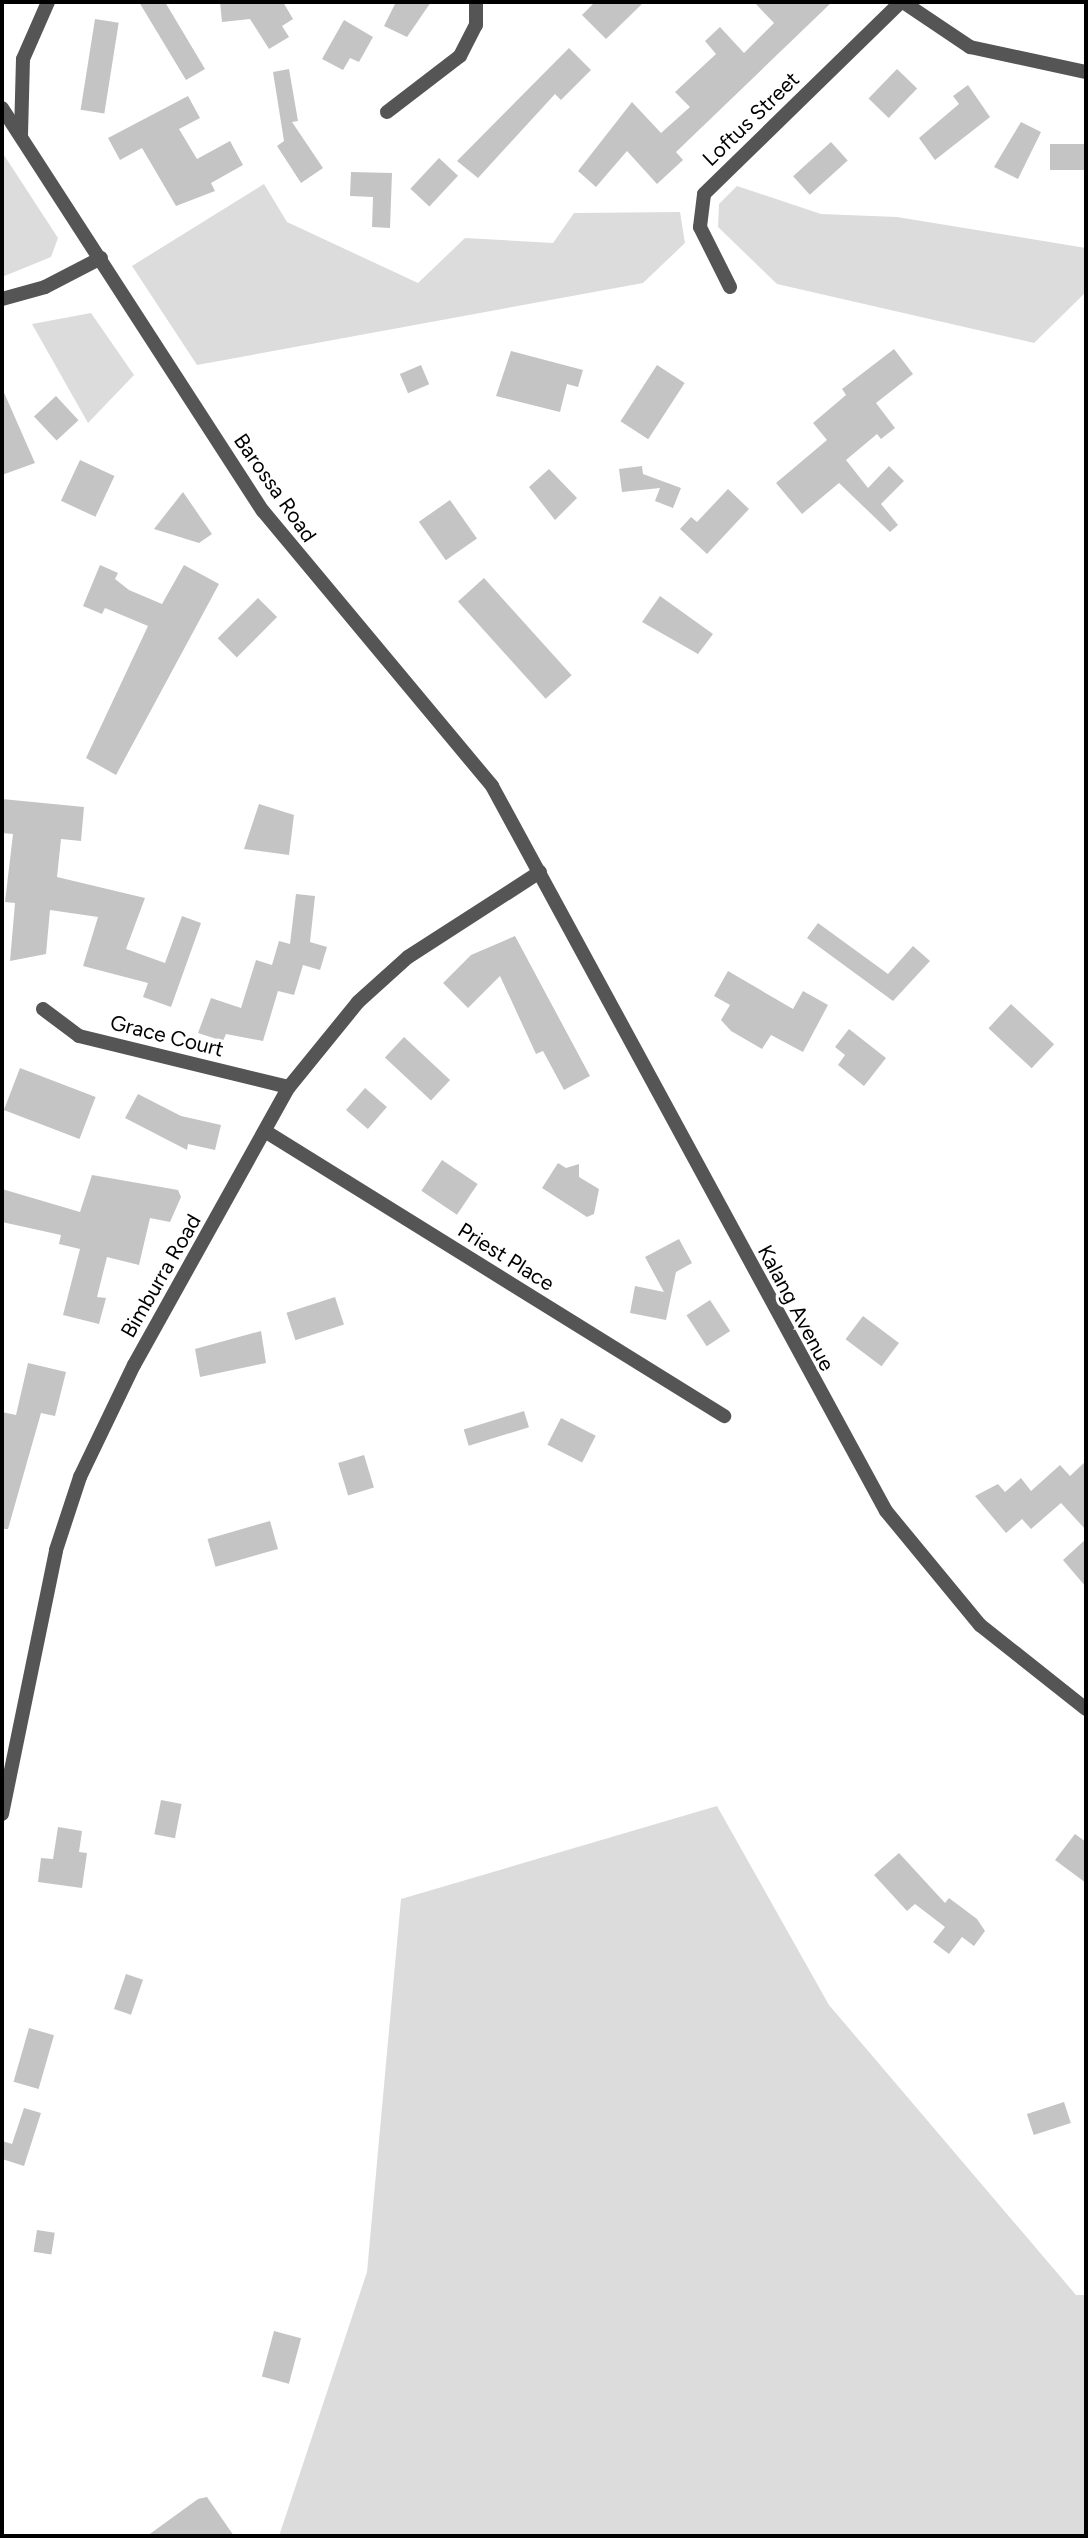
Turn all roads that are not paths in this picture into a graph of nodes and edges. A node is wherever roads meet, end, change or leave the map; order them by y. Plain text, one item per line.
1 (48, 2) edge
2 (476, 2) edge
3 (902, 2) edge
4 (1086, 72) edge
5 (2, 108) edge
6 (387, 112) dead end
7 (21, 135) junction
8 (101, 258) junction
9 (730, 287) dead end
10 (2, 299) edge
11 (540, 872) junction
12 (43, 1009) dead end
13 (289, 1087) junction
14 (268, 1133) junction
15 (724, 1416) dead end
16 (1086, 1709) edge
17 (2, 1814) edge

1 - 7 street
2 - 6 street
3 - 4 street, Loftus Street
3 - 9 street, Loftus Street
5 - 7 street, Barossa Road
7 - 8 street, Barossa Road
8 - 10 street
8 - 11 street, Barossa Road
11 - 13 street, Bimburra Road
11 - 16 street, Kalang Avenue
12 - 13 street, Grace Court
13 - 14 street, Bimburra Road
14 - 15 street, Priest Place
14 - 17 street, Bimburra Road

